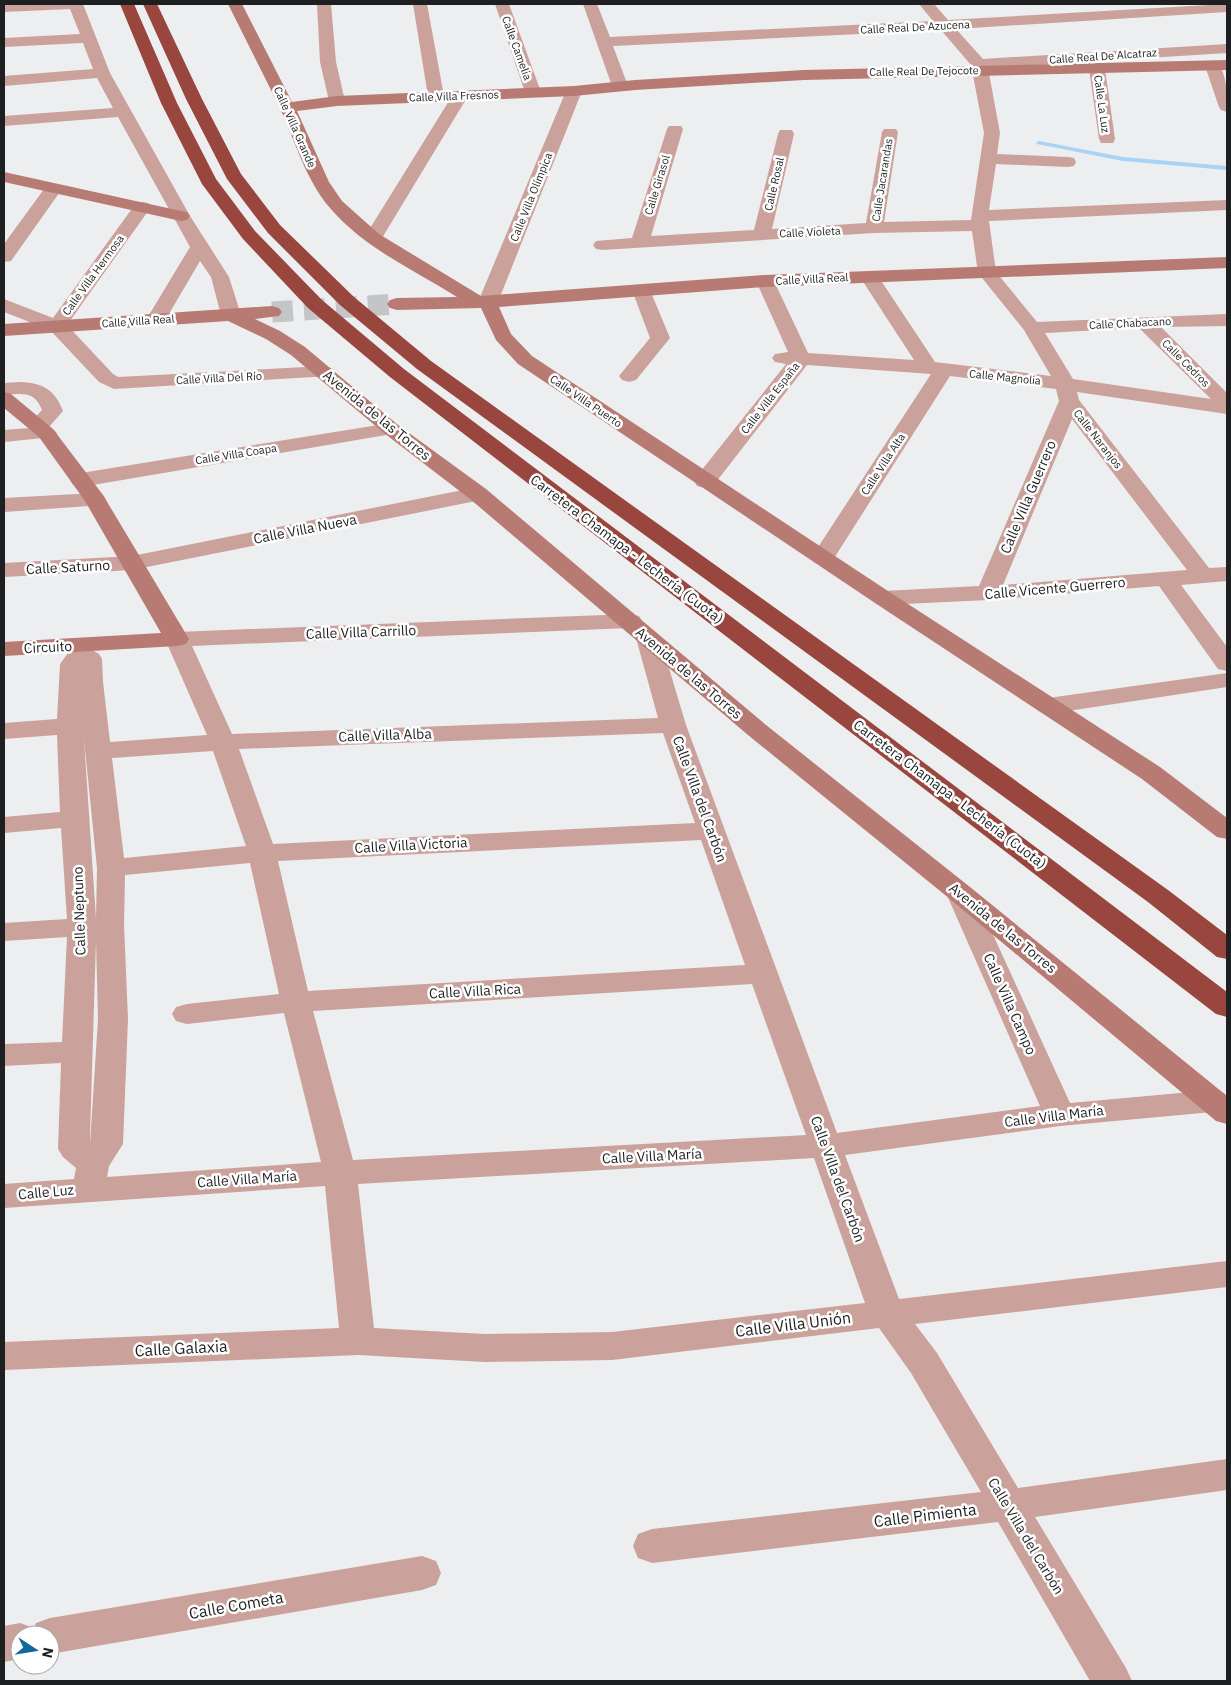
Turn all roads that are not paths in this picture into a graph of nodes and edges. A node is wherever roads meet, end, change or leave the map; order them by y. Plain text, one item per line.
1 (76, 4) edge
2 (127, 4) edge
3 (150, 4) edge
4 (235, 4) edge
5 (324, 4) edge
6 (420, 4) edge
7 (502, 4) edge
8 (607, 4) edge
9 (926, 4) edge
10 (590, 5) edge
11 (4, 8) edge
12 (1227, 8) edge
13 (944, 25) junction
14 (88, 38) junction
15 (603, 42) junction
16 (4, 43) edge
17 (1227, 48) edge
18 (1220, 66) edge
19 (979, 67) junction
20 (1097, 69) junction
21 (102, 73) junction
22 (4, 80) edge
23 (620, 86) junction
24 (574, 91) junction
25 (533, 92) junction
26 (436, 96) junction
27 (460, 96) junction
28 (338, 101) junction
29 (287, 107) junction
30 (1227, 107) edge
31 (124, 112) junction
32 (4, 121) edge
33 (675, 128) dead end
34 (890, 132) dead end
35 (786, 134) dead end
36 (1107, 139) dead end
37 (988, 158) junction
38 (1068, 162) dead end
39 (4, 177) edge
40 (48, 182) junction
41 (1227, 205) edge
42 (142, 207) junction
43 (181, 216) junction
44 (979, 221) junction
45 (874, 228) junction
46 (762, 235) junction
47 (373, 238) junction
48 (640, 242) junction
49 (602, 245) dead end
50 (199, 247) junction
51 (4, 257) edge
52 (1227, 262) edge
53 (987, 272) junction
54 (868, 277) junction
55 (765, 281) junction
56 (641, 290) junction
57 (482, 302) junction
58 (397, 304) tunnel mouth
59 (4, 305) edge
60 (272, 312) tunnel mouth
61 (231, 314) junction
62 (156, 320) junction
63 (1227, 320) edge
64 (1144, 322) junction
65 (57, 326) junction
66 (1032, 328) junction
67 (4, 330) edge
68 (791, 359) junction
69 (936, 369) junction
70 (324, 372) junction
71 (629, 376) dead end
72 (114, 383) joint
73 (4, 389) edge
74 (1067, 392) junction
75 (4, 398) edge
76 (1227, 406) edge
77 (391, 429) junction
78 (42, 430) junction
79 (4, 436) edge
80 (80, 480) junction
81 (705, 481) junction
82 (478, 494) junction
83 (95, 500) junction
84 (4, 505) edge
85 (822, 558) junction
86 (132, 563) junction
87 (4, 570) edge
88 (1227, 574) edge
89 (1203, 576) junction
90 (1165, 579) junction
91 (988, 594) junction
92 (883, 598) junction
93 (639, 630) junction
94 (177, 640) junction
95 (83, 648) junction
96 (4, 649) edge
97 (1227, 664) edge
98 (1227, 680) edge
99 (1048, 706) junction
100 (673, 725) junction
101 (70, 726) junction
102 (4, 731) edge
103 (223, 742) junction
104 (98, 751) junction
105 (74, 819) junction
106 (4, 825) edge
107 (712, 831) junction
108 (1227, 831) edge
109 (262, 853) junction
110 (111, 868) junction
111 (960, 893) junction
112 (82, 927) junction
113 (4, 932) edge
114 (1227, 950) edge
115 (763, 974) junction
116 (296, 1002) junction
117 (1227, 1008) edge
118 (187, 1014) dead end
119 (76, 1052) junction
120 (4, 1056) edge
121 (1220, 1107) edge
122 (1060, 1115) junction
123 (826, 1146) junction
124 (340, 1173) junction
125 (90, 1176) junction
126 (4, 1196) edge
127 (1227, 1274) edge
128 (886, 1312) junction
129 (358, 1341) junction
130 (4, 1356) edge
131 (1227, 1474) edge
132 (1008, 1505) junction
133 (652, 1546) dead end
134 (422, 1573) dead end
135 (60, 1634) edge
136 (1112, 1681) edge

1 - 11 street
1 - 14 street
2 - 117 highway, Carretera Chamapa - Lechería (Cuota)
3 - 114 highway, Carretera Chamapa - Lechería (Cuota)
4 - 29 street, Calle Villa Grande
5 - 28 street
6 - 26 street
7 - 25 street, Calle Camelia
8 - 10 street
9 - 13 street
10 - 15 street
12 - 13 street, Calle Real De Azucena
13 - 15 street, Calle Real De Azucena
13 - 19 street
14 - 16 street
14 - 21 street
15 - 23 street
17 - 19 street, Calle Real De Alcatraz
18 - 20 street, Calle Real De Tejocote
18 - 30 street
19 - 20 street, Calle Real De Tejocote
19 - 23 street, Calle Real De Tejocote
19 - 37 street
20 - 36 street, Calle La Luz
21 - 22 street
21 - 31 street
23 - 24 street, Calle Villa Fresnos
24 - 25 street, Calle Villa Fresnos
24 - 57 street, Calle Villa Olímpica
25 - 27 street, Calle Villa Fresnos
26 - 27 street, Calle Villa Fresnos
26 - 28 street, Calle Villa Fresnos
27 - 47 street
28 - 29 street, Calle Villa Fresnos
29 - 47 street, Calle Villa Grande
31 - 32 street
31 - 43 street
33 - 48 street, Calle Girasol
34 - 45 street, Calle Jacarandas
35 - 46 street, Calle Rosal
37 - 38 street
37 - 44 street
39 - 40 street
40 - 42 street
40 - 51 street
41 - 44 street, Calle Violeta
42 - 43 street
42 - 65 street, Calle Villa Hermosa
43 - 50 street
44 - 45 street, Calle Violeta
44 - 53 street
45 - 46 street, Calle Violeta
46 - 48 street, Calle Violeta
47 - 57 street, Calle Villa Grande
48 - 49 street, Calle Violeta
50 - 61 street
50 - 62 street
52 - 53 street, Calle Villa Real
53 - 54 street, Calle Villa Real
53 - 66 street, Calle Naranjos
54 - 55 street, Calle Villa Real
54 - 69 street
55 - 56 street, Calle Villa Real
55 - 68 street, Calle Villa España
56 - 57 street, Calle Villa Real
56 - 71 street
57 - 58 street, Calle Villa Real
57 - 81 street, Calle Villa Puerto
59 - 65 street
60 - 61 street, Calle Villa Real
61 - 62 street, Calle Villa Real
61 - 70 street, Avenida de las Torres
62 - 65 street, Calle Villa Real
63 - 64 street, Calle Chabacano
64 - 66 street, Calle Chabacano
64 - 76 street, Calle Cedros
65 - 67 street, Calle Villa Real
65 - 72 street, Calle Villa Hermosa
66 - 74 street, Calle Naranjos
68 - 69 street, Calle Magnolia
68 - 81 street, Calle Villa España
69 - 74 street, Calle Magnolia
69 - 85 street, Calle Villa Alta
70 - 72 street, Calle Villa Del Río
70 - 77 street, Avenida de las Torres
73 - 78 street
74 - 76 street, Calle Magnolia
74 - 89 street, Calle Naranjos
74 - 91 street, Calle Villa Guerrero
75 - 78 street
77 - 80 street, Calle Villa Coapa
77 - 82 street, Avenida de las Torres
78 - 79 street
78 - 80 street
80 - 83 street
81 - 85 street, Calle Villa Puerto
82 - 86 street, Calle Villa Nueva
82 - 93 street, Avenida de las Torres
83 - 84 street
83 - 86 street
85 - 92 street, Calle Villa Puerto
86 - 87 street, Calle Saturno
86 - 94 street
88 - 89 street, Calle Vicente Guerrero
89 - 90 street, Calle Vicente Guerrero
90 - 91 street, Calle Vicente Guerrero
90 - 97 street
91 - 92 street, Calle Vicente Guerrero
92 - 99 street, Calle Villa Puerto
93 - 94 street, Calle Villa Carrillo
93 - 100 street, Calle Villa del Carbón
93 - 111 street, Avenida de las Torres
94 - 95 street, Calle Villa Carrillo
94 - 103 street
95 - 96 street, Circuito
95 - 101 street, Calle Neptuno
95 - 104 street
98 - 99 street
99 - 108 street
100 - 103 street, Calle Villa Alba
100 - 107 street, Calle Villa del Carbón
101 - 102 street
101 - 105 street, Calle Neptuno
103 - 104 street, Calle Villa Alba
103 - 109 street
104 - 110 street
105 - 106 street
105 - 112 street, Calle Neptuno
107 - 109 street, Calle Villa Victoria
107 - 115 street, Calle Villa del Carbón
109 - 110 street, Calle Villa Victoria
109 - 116 street
110 - 125 street
111 - 121 street, Avenida de las Torres
111 - 122 street, Calle Villa Campo
112 - 113 street
112 - 119 street, Calle Neptuno
115 - 116 street, Calle Villa Rica
115 - 123 street, Calle Villa del Carbón
116 - 118 street, Calle Villa Rica
116 - 124 street
119 - 120 street
119 - 125 street, Calle Neptuno
121 - 122 street, Calle Villa María
122 - 123 street, Calle Villa María
123 - 124 street, Calle Villa María
123 - 128 street, Calle Villa del Carbón
124 - 125 street, Calle Villa María
124 - 129 street
125 - 126 street, Calle Luz
127 - 128 street, Calle Villa Unión
128 - 129 street, Calle Villa Unión
128 - 132 street, Calle Villa del Carbón
129 - 130 street, Calle Galaxia
131 - 132 street, Calle Pimienta
132 - 133 street, Calle Pimienta
132 - 136 street, Calle Villa del Carbón
134 - 135 street, Calle Cometa

